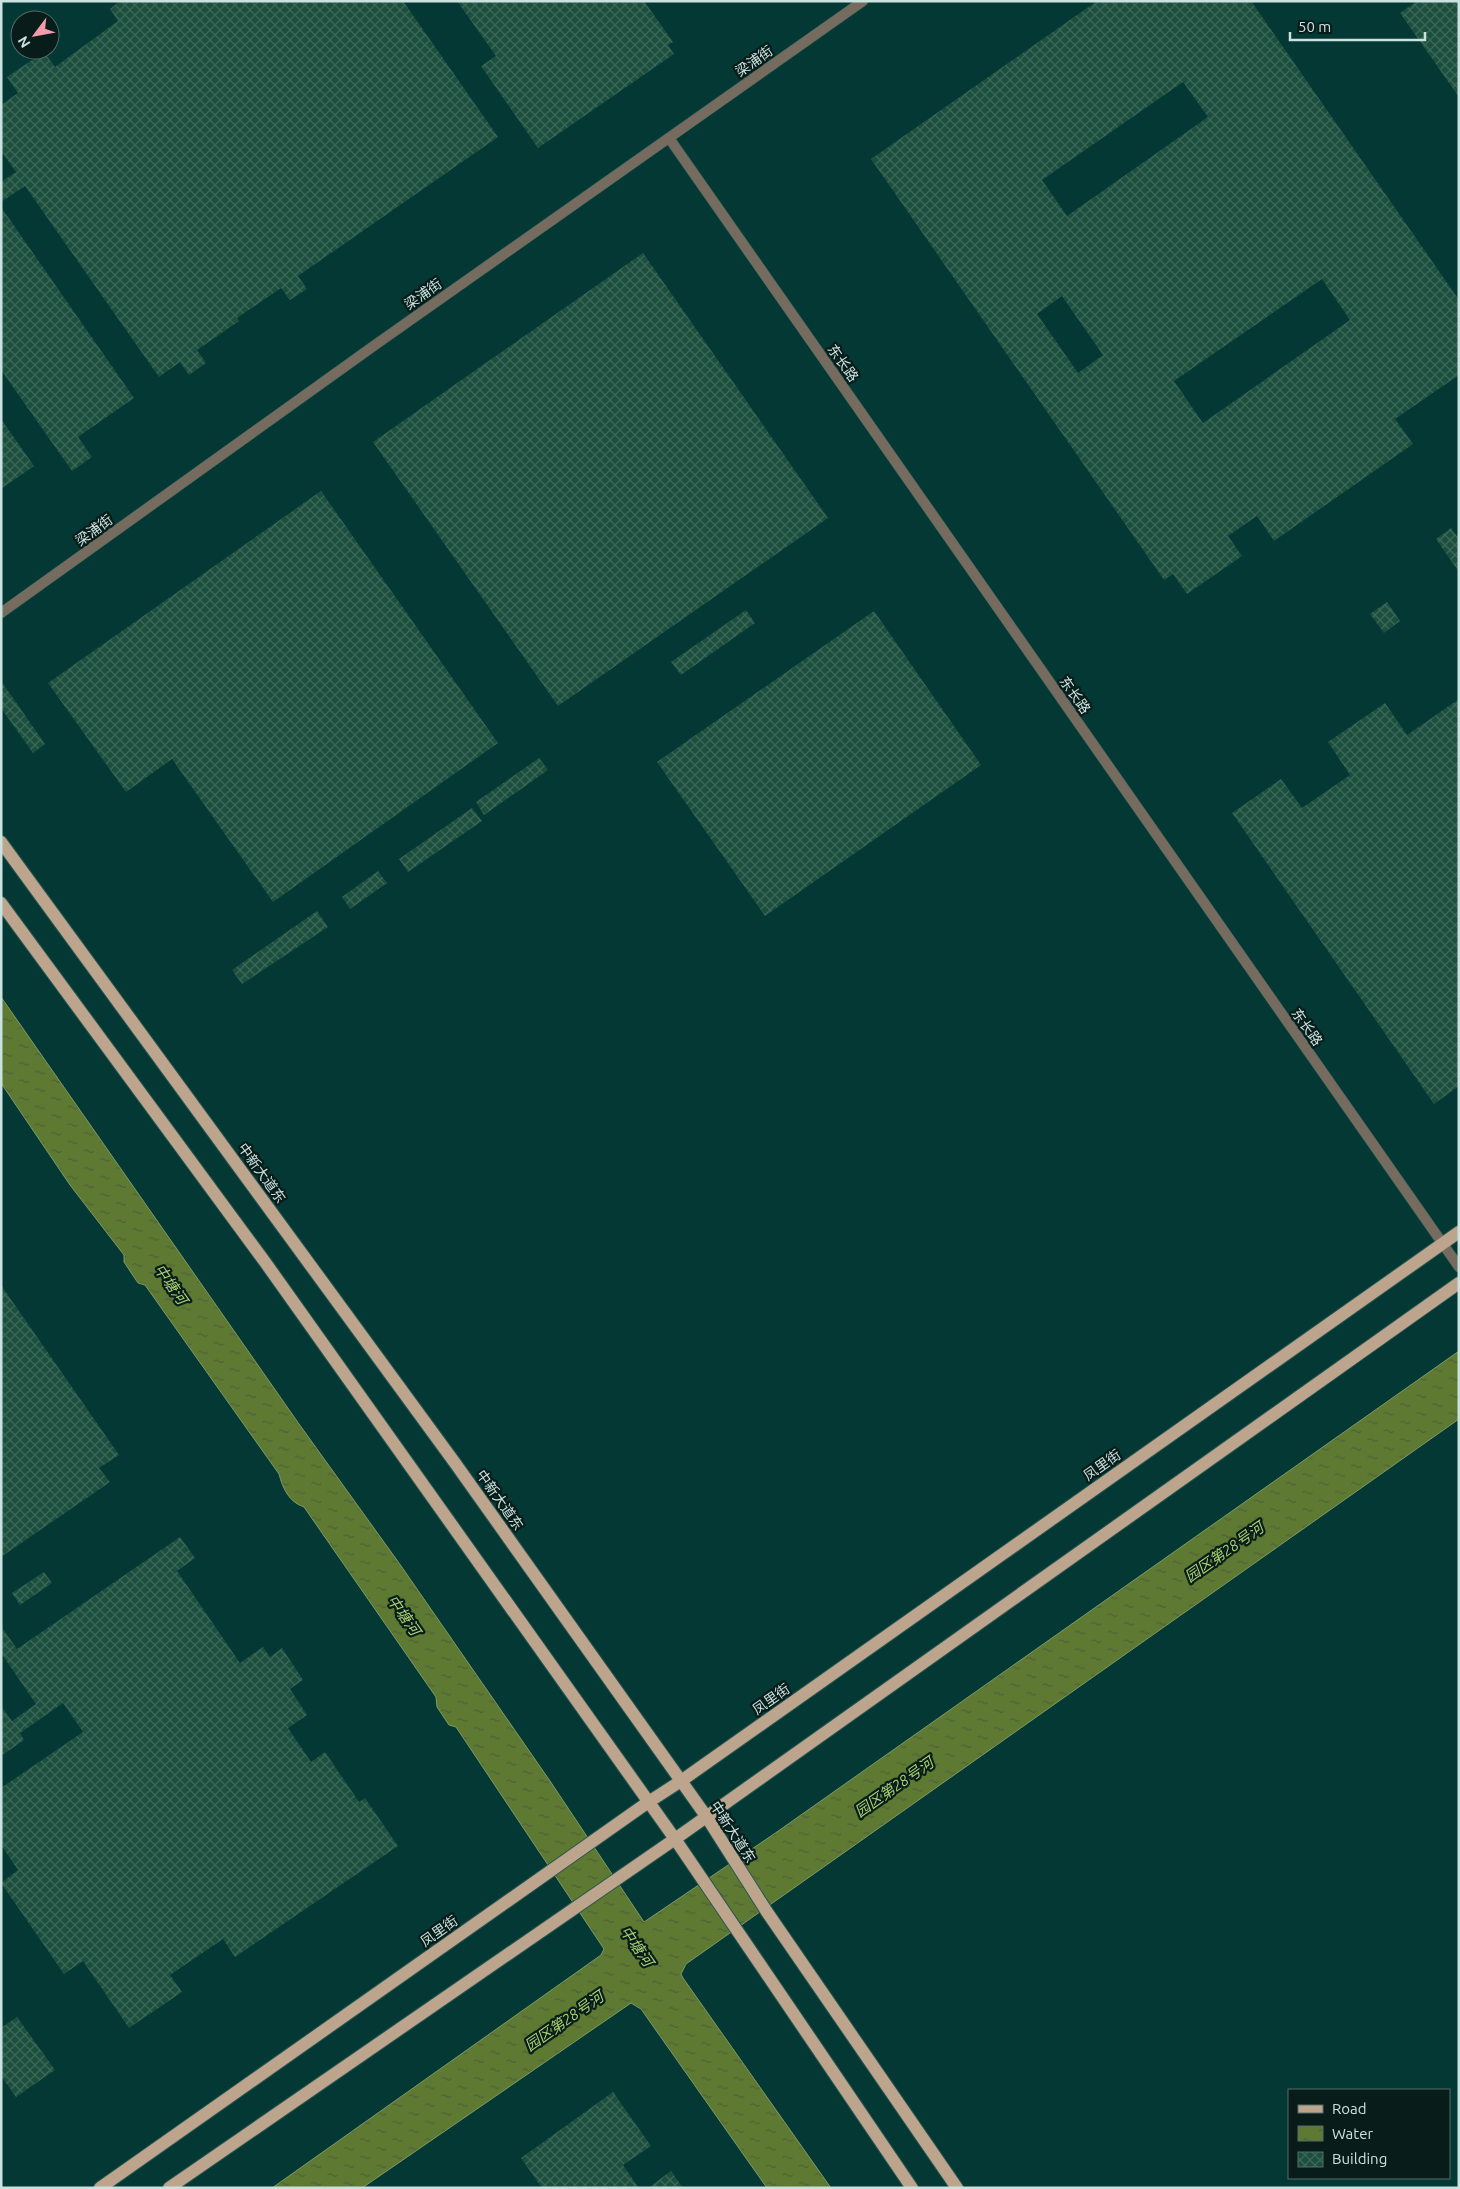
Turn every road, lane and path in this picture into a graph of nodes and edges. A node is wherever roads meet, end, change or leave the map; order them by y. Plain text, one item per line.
1 (863, 1) edge
2 (669, 138) junction
3 (1, 612) edge
4 (1, 842) edge
5 (1, 903) edge
6 (1459, 1232) edge
7 (1442, 1244) junction
8 (1459, 1267) edge
9 (1459, 1283) edge
10 (681, 1781) junction
11 (647, 1802) junction
12 (706, 1816) junction
13 (675, 1839) junction
14 (100, 2188) edge
15 (169, 2188) edge
16 (912, 2188) edge
17 (957, 2188) edge

1 - 2 street, 梁浦街
2 - 3 street, 梁浦街
2 - 7 street, 东长路
4 - 10 main road, 中新大道东
5 - 11 main road
6 - 7 main road, 凤里街
7 - 8 street, 东长路
7 - 10 main road, 凤里街
9 - 12 main road
10 - 11 main road, 凤里街
10 - 12 main road, 中新大道东
11 - 13 main road
11 - 14 main road, 凤里街
12 - 13 main road
12 - 17 main road, 中新大道东
13 - 15 main road
13 - 16 main road

